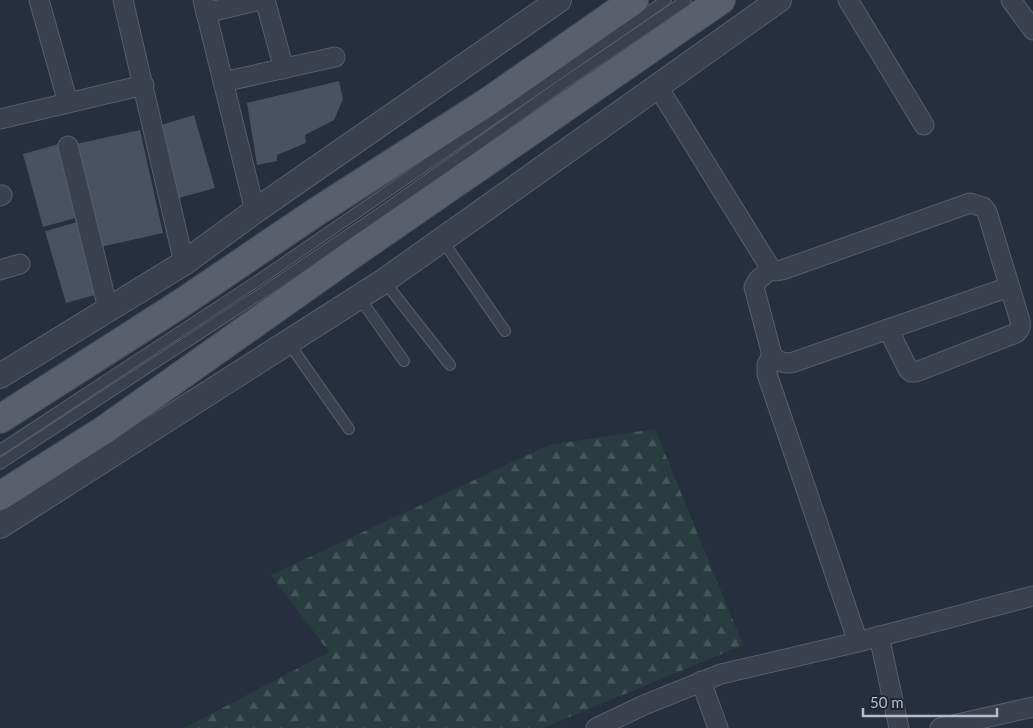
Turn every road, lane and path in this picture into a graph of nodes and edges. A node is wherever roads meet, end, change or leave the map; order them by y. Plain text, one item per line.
1 (39, 0) edge
2 (123, 0) edge
3 (260, 0) edge
4 (265, 0) edge
5 (559, 0) edge
6 (634, 0) edge
7 (666, 0) edge
8 (686, 0) edge
9 (720, 0) edge
10 (780, 0) edge
11 (848, 0) edge
12 (1011, 0) edge
13 (204, 6) edge
14 (1033, 30) edge
15 (335, 57) dead end
16 (284, 69) junction
17 (223, 82) junction
18 (144, 85) junction
19 (658, 87) junction
20 (68, 103) junction
21 (0, 119) edge
22 (924, 125) dead end
23 (68, 146) dead end
24 (255, 211) junction
25 (442, 240) junction
26 (184, 263) junction
27 (20, 264) dead end
28 (771, 269) junction
29 (0, 270) edge
30 (384, 281) junction
31 (1009, 287) junction
32 (359, 297) junction
33 (108, 310) junction
34 (888, 329) junction
35 (505, 331) dead end
36 (288, 342) junction
37 (772, 355) junction
38 (404, 360) dead end
39 (450, 365) dead end
40 (0, 376) edge
41 (0, 419) edge
42 (349, 429) dead end
43 (0, 450) edge
44 (0, 464) edge
45 (0, 496) edge
46 (0, 526) edge
47 (1033, 596) edge
48 (879, 636) junction
49 (858, 642) junction
50 (701, 680) junction
51 (1033, 707) edge
52 (596, 728) edge
53 (718, 728) edge
54 (899, 728) edge
55 (940, 728) edge

1 - 20 street
2 - 18 street
3 - 13 street
4 - 16 street
5 - 24 street
6 - 41 main road
7 - 43 lane
8 - 44 lane
9 - 45 main road
10 - 19 street
11 - 22 street
12 - 14 street
13 - 17 street
15 - 16 street
16 - 17 street
17 - 24 street
18 - 20 street
18 - 26 street
19 - 25 street
19 - 28 street
20 - 21 street
23 - 33 street
24 - 26 street
25 - 30 street
25 - 35 lane
26 - 33 street
27 - 29 street
28 - 31 street
28 - 37 street
30 - 32 street
30 - 39 lane
31 - 34 street
31 - 34 street
32 - 36 street
32 - 38 lane
33 - 40 street
34 - 37 street
36 - 42 lane
36 - 46 street
37 - 49 street
47 - 48 street
48 - 49 street
48 - 54 street
49 - 50 street
50 - 52 street
50 - 53 street
51 - 55 street

